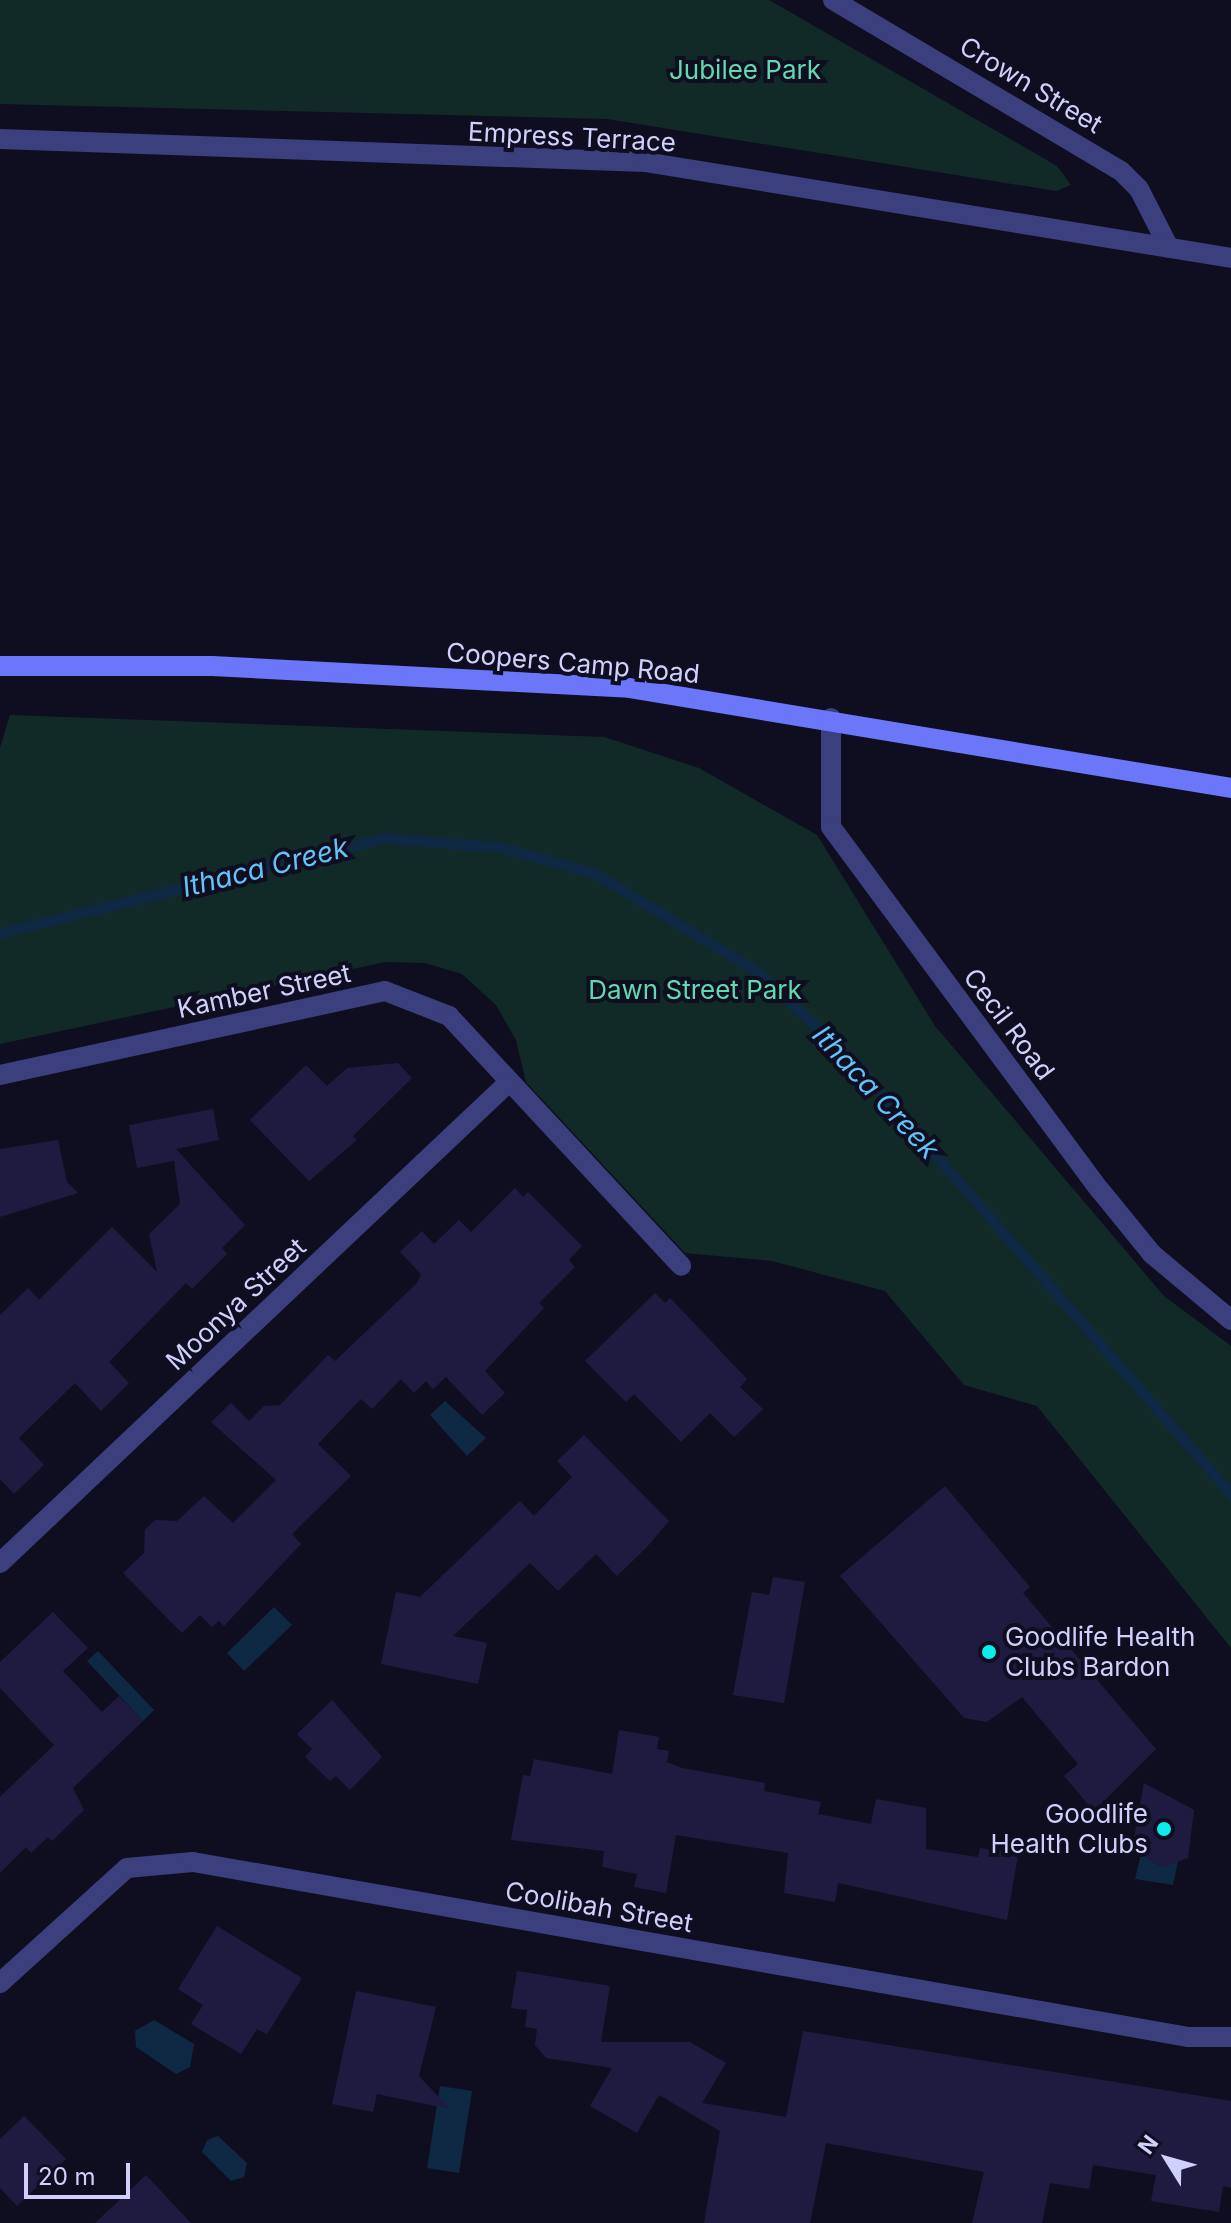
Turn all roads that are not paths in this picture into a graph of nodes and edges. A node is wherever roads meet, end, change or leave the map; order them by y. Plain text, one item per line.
1 (833, 0) edge
2 (0, 139) edge
3 (1169, 248) junction
4 (1231, 258) edge
5 (0, 666) edge
6 (831, 718) junction
7 (1231, 788) edge
8 (0, 1075) edge
9 (508, 1083) junction
10 (681, 1266) dead end
11 (1231, 1320) edge
12 (0, 1563) edge
13 (0, 1983) edge
14 (1231, 2037) edge

1 - 3 street, Crown Street
2 - 3 street, Empress Terrace
3 - 4 street, Empress Terrace
5 - 6 main road, Coopers Camp Road
6 - 7 main road, Coopers Camp Road
6 - 11 street, Cecil Road
8 - 9 street, Kamber Street
9 - 10 street, Kamber Street
9 - 12 street, Moonya Street
13 - 14 street, Coolibah Street

